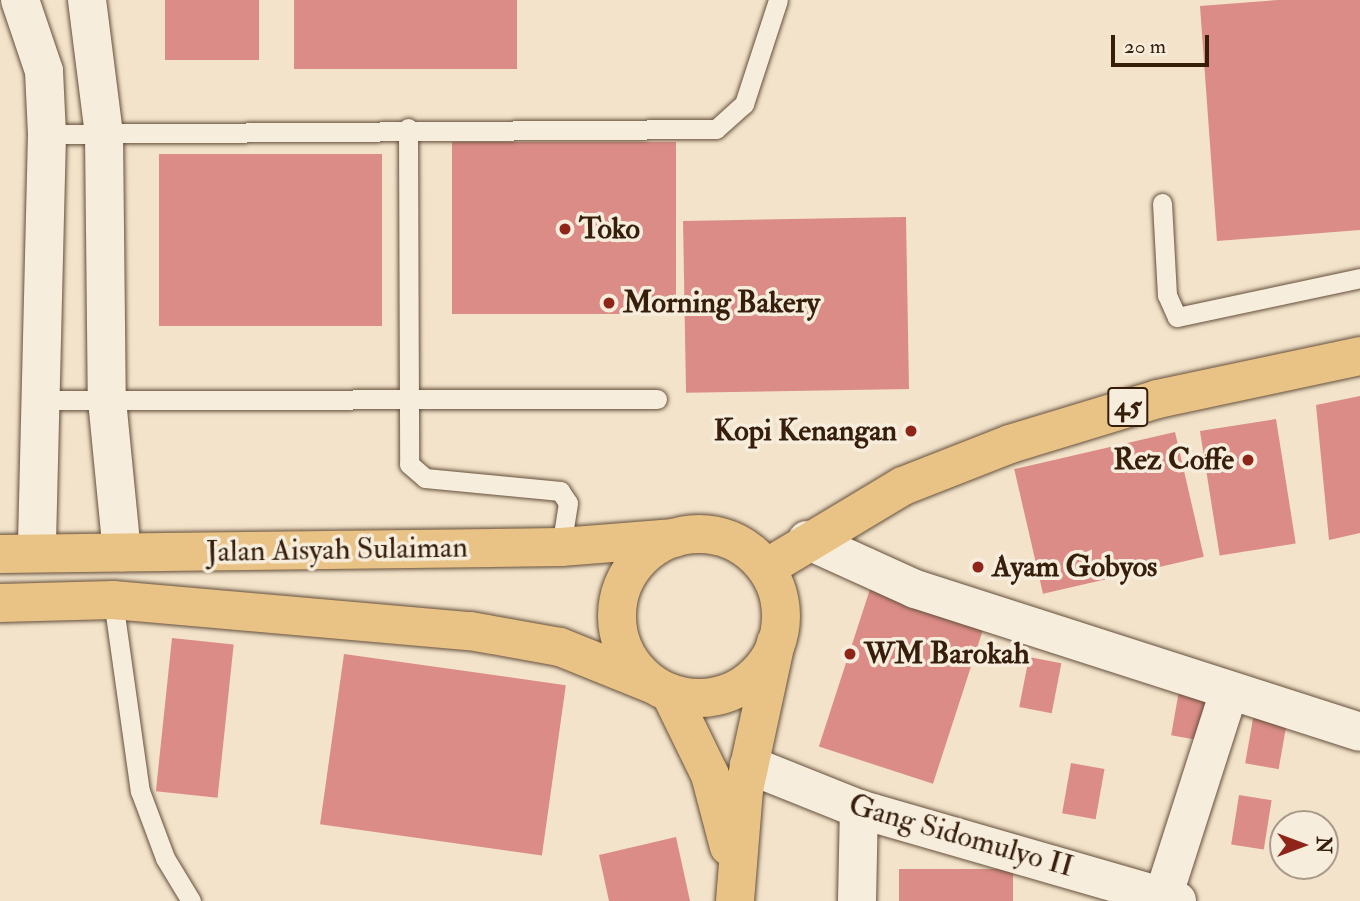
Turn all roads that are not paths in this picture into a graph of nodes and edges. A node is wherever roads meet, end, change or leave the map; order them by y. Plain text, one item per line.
1 (20, 0) edge
2 (87, 0) edge
3 (778, 0) edge
4 (408, 128) junction
5 (47, 134) junction
6 (104, 134) junction
7 (1162, 203) dead end
8 (1360, 278) edge
9 (1360, 356) edge
10 (404, 396) junction
11 (657, 398) dead end
12 (41, 400) junction
13 (107, 400) junction
14 (675, 538) junction
15 (807, 540) junction
16 (561, 547) junction
17 (122, 552) junction
18 (19, 553) edge
19 (768, 567) junction
20 (113, 600) junction
21 (0, 603) edge
22 (776, 642) junction
23 (661, 689) junction
24 (1229, 691) junction
25 (1360, 732) edge
26 (749, 765) junction
27 (859, 809) junction
28 (735, 887) edge
29 (1103, 888) edge
30 (1170, 899) edge
31 (191, 901) edge
32 (857, 901) edge

1 - 5 street
2 - 6 street
3 - 4 lane
4 - 6 lane
4 - 10 lane
5 - 6 lane
5 - 12 street
6 - 13 street
7 - 8 lane
9 - 15 main road, 45
10 - 11 lane
10 - 13 lane
10 - 16 lane
12 - 13 lane
12 - 18 street
13 - 17 street
14 - 16 main road, Jalan Aisyah Sulaiman
14 - 19 main road
14 - 23 main road
15 - 19 main road, 45
15 - 24 street
16 - 17 main road, Jalan Aisyah Sulaiman
17 - 18 main road, Jalan Aisyah Sulaiman
19 - 22 main road
20 - 21 main road, Jalan Aisyah Sulaiman
20 - 23 main road, Jalan Aisyah Sulaiman
20 - 31 lane
22 - 23 main road
22 - 26 main road
23 - 28 main road
24 - 25 street
24 - 30 street
26 - 27 street, Gang Sidomulyo II
26 - 28 main road
27 - 29 street, Gang Sidomulyo II
27 - 32 street
29 - 30 street, Gang Sidomulyo II

